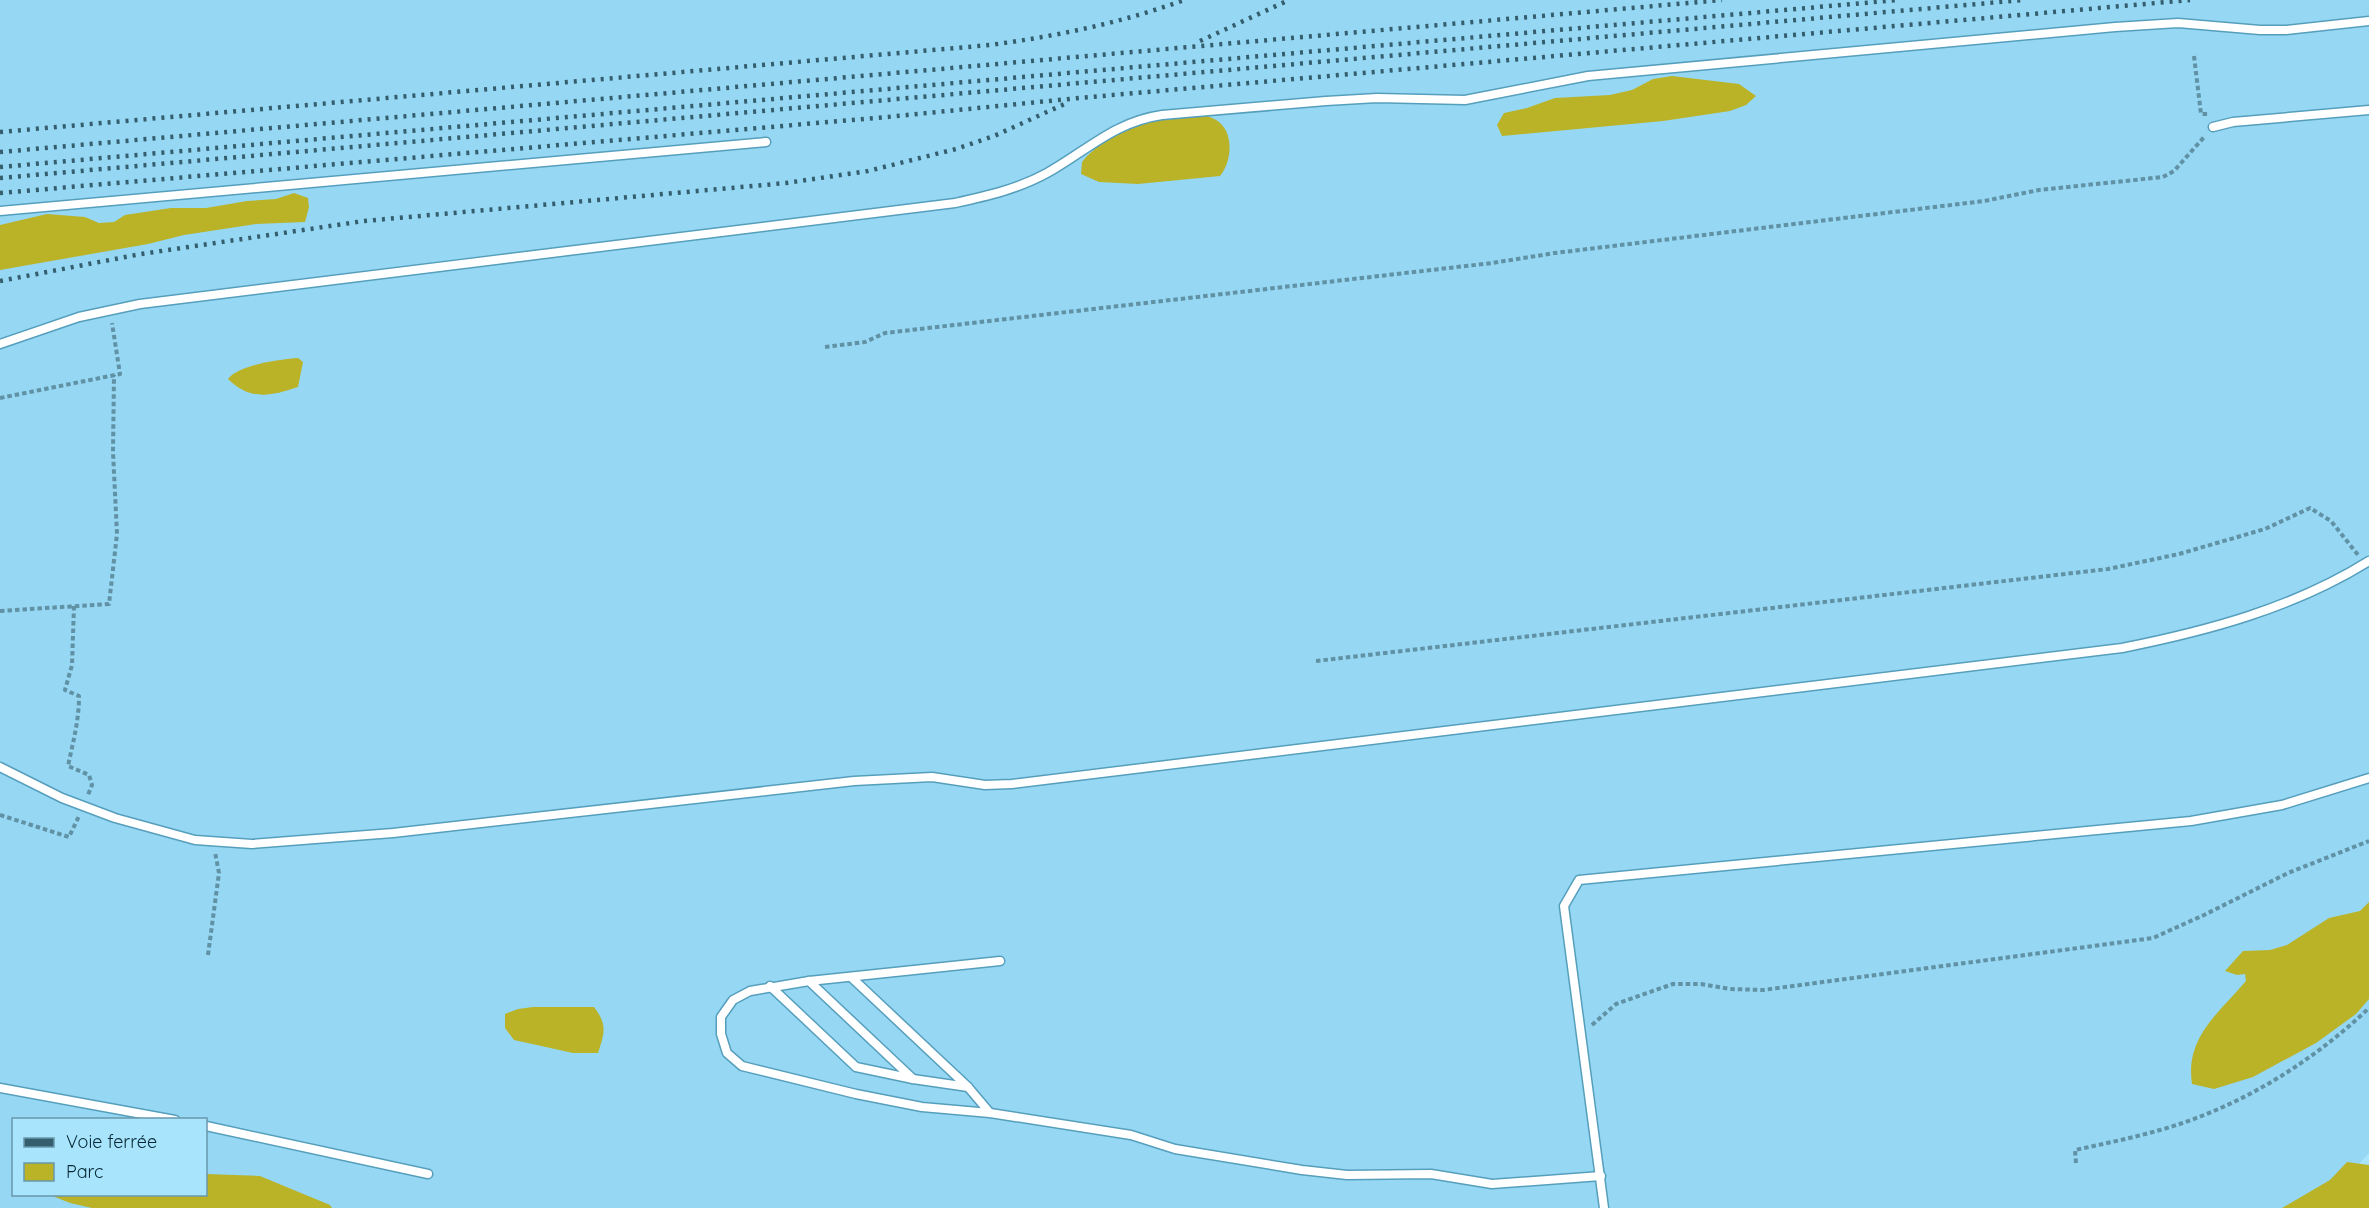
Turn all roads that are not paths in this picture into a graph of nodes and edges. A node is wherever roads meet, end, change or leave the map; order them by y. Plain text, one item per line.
1 (2369, 21) edge
2 (2369, 110) edge
3 (2213, 127) road end
4 (766, 142) dead end
5 (0, 211) edge
6 (0, 344) edge
7 (2367, 562) edge
8 (0, 767) edge
9 (2369, 778) edge
10 (1000, 961) dead end
11 (851, 977) junction
12 (809, 981) junction
13 (771, 986) junction
14 (913, 1079) junction
15 (968, 1087) junction
16 (0, 1088) edge
17 (990, 1113) junction
18 (170, 1118) edge
19 (207, 1126) edge
20 (428, 1174) dead end
21 (1601, 1176) junction
22 (1604, 1208) edge

1 - 6 lane
2 - 3 lane
4 - 5 lane
7 - 8 lane
9 - 21 lane
10 - 11 lane
11 - 12 lane
11 - 15 lane
12 - 13 lane
12 - 14 lane
13 - 14 lane
13 - 17 lane
14 - 15 lane
15 - 17 lane
16 - 18 lane
17 - 21 lane
19 - 20 lane
21 - 22 lane

